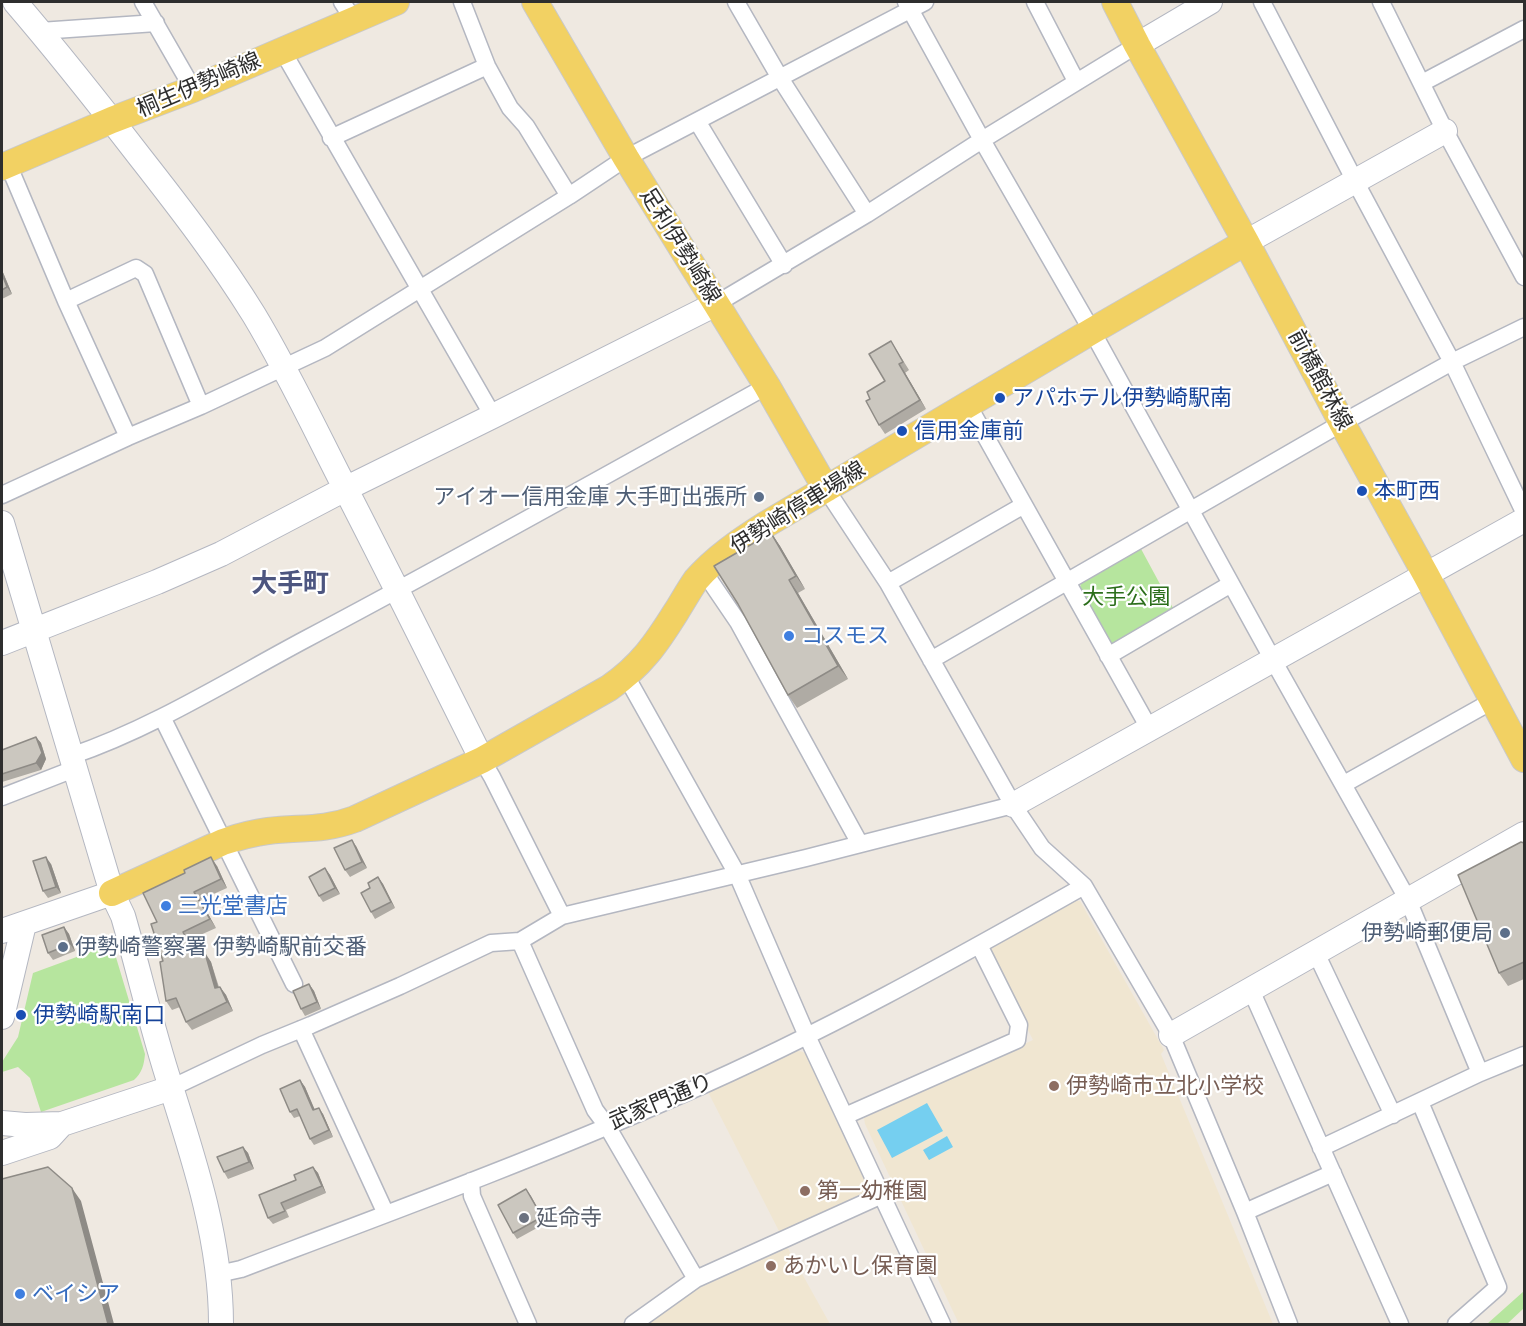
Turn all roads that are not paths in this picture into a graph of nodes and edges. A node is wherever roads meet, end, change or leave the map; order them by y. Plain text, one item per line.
1 (2, 2) edge
2 (13, 2) edge
3 (143, 2) edge
4 (396, 2) edge
5 (462, 2) edge
6 (535, 2) edge
7 (736, 2) edge
8 (1035, 2) edge
9 (1115, 2) edge
10 (1209, 2) edge
11 (1263, 2) edge
12 (1381, 2) edge
13 (914, 4) edge
14 (347, 10) edge
15 (156, 23) junction
16 (1524, 29) edge
17 (40, 31) junction
18 (1137, 45) junction
19 (282, 50) junction
20 (487, 66) junction
21 (780, 78) junction
22 (1076, 81) junction
23 (1422, 83) junction
24 (193, 89) junction
25 (112, 120) junction
26 (697, 121) junction
27 (1445, 131) junction
28 (332, 138) junction
29 (982, 140) junction
30 (626, 158) junction
31 (5, 165) edge
32 (1355, 181) junction
33 (569, 196) junction
34 (867, 214) junction
35 (1246, 242) junction
36 (784, 265) junction
37 (1524, 277) edge
38 (419, 289) junction
39 (66, 301) junction
40 (716, 304) junction
41 (1524, 327) edge
42 (1092, 331) junction
43 (1452, 362) junction
44 (284, 369) junction
45 (767, 386) junction
46 (968, 405) junction
47 (201, 406) junction
48 (493, 417) junction
49 (1342, 423) junction
50 (128, 437) junction
51 (345, 489) junction
52 (826, 489) junction
53 (2, 495) edge
54 (1024, 505) junction
55 (1191, 511) junction
56 (1524, 512) edge
57 (1524, 520) edge
58 (2, 523) edge
59 (704, 572) junction
60 (1426, 574) junction
61 (1067, 581) junction
62 (888, 583) junction
63 (1231, 584) junction
64 (398, 590) junction
65 (33, 630) junction
66 (2, 643) edge
67 (1108, 656) junction
68 (931, 660) junction
69 (1273, 660) junction
70 (626, 676) junction
71 (1494, 700) junction
72 (162, 717) junction
73 (1149, 728) junction
74 (1524, 759) edge
75 (482, 760) junction
76 (72, 762) junction
77 (1344, 784) junction
78 (2, 797) edge
79 (1013, 805) junction
80 (1524, 834) edge
81 (223, 842) junction
82 (860, 844) junction
83 (737, 874) junction
84 (1084, 886) junction
85 (112, 893) junction
86 (1408, 900) junction
87 (562, 916) junction
88 (13, 928) edge
89 (520, 941) junction
90 (979, 945) junction
91 (1316, 953) junction
92 (294, 984) dead end
93 (1251, 990) junction
94 (2, 1017) edge
95 (301, 1029) junction
96 (1171, 1035) junction
97 (807, 1036) junction
98 (1524, 1055) edge
99 (1480, 1073) junction
100 (171, 1088) junction
101 (1420, 1102) junction
102 (1393, 1115) junction
103 (845, 1116) junction
104 (2, 1123) edge
105 (62, 1124) junction
106 (607, 1126) junction
107 (1321, 1148) junction
108 (2, 1153) edge
109 (1333, 1173) junction
110 (471, 1181) junction
111 (882, 1195) junction
112 (1245, 1212) junction
113 (386, 1214) junction
114 (218, 1274) junction
115 (696, 1279) junction
116 (221, 1324) edge
117 (528, 1324) edge
118 (633, 1324) edge
119 (942, 1324) edge
120 (1289, 1324) edge
121 (1400, 1324) edge
122 (1456, 1324) edge

1 - 2 street
2 - 17 street
3 - 15 street
4 - 14 main road, 桐生伊勢崎線
5 - 20 street
6 - 30 main road, 足利伊勢崎線
7 - 21 street
8 - 22 street
9 - 18 main road, 前橋館林線
10 - 18 street
11 - 32 street
12 - 23 street
13 - 21 street
13 - 29 street
14 - 19 main road, 桐生伊勢崎線
15 - 17 street
15 - 24 street
16 - 23 street
17 - 25 street
18 - 22 street
18 - 35 main road, 前橋館林線
19 - 24 main road, 桐生伊勢崎線
19 - 28 street
20 - 28 street
20 - 33 street
21 - 26 street
21 - 34 street
22 - 29 street
23 - 27 street
24 - 25 main road, 桐生伊勢崎線
25 - 31 main road, 桐生伊勢崎線
25 - 44 street
26 - 30 street
26 - 36 street
27 - 32 street
27 - 37 street
28 - 38 street
29 - 34 street
29 - 42 street
30 - 33 street
30 - 40 main road, 足利伊勢崎線
31 - 39 street
32 - 35 street
32 - 43 street
33 - 38 street
34 - 36 street
35 - 42 main road, 伊勢崎停車場線
35 - 49 main road, 前橋館林線
36 - 40 street
38 - 44 street
38 - 48 street
39 - 47 street
39 - 50 street
40 - 45 main road, 足利伊勢崎線
40 - 48 street
41 - 43 street
42 - 46 main road, 伊勢崎停車場線
42 - 55 street
43 - 49 street
43 - 56 street
44 - 47 street
44 - 51 street
45 - 52 main road, 足利伊勢崎線
45 - 64 street
46 - 52 main road, 伊勢崎停車場線
46 - 54 street
47 - 50 street
48 - 51 street
49 - 55 street
49 - 60 main road, 前橋館林線
50 - 53 street
51 - 64 street
51 - 65 street
52 - 59 main road, 伊勢崎停車場線
52 - 62 street
54 - 61 street
54 - 62 street
55 - 61 street
55 - 63 street
57 - 60 street
58 - 65 street
59 - 70 main road, 伊勢崎停車場線
59 - 82 street
60 - 69 street
60 - 71 main road, 前橋館林線
61 - 67 street
61 - 68 street
62 - 68 street
63 - 67 street
63 - 69 street
64 - 72 street
64 - 75 street
65 - 66 street
65 - 76 street
67 - 73 street
68 - 79 street
69 - 73 street
69 - 77 street
70 - 75 main road, 伊勢崎停車場線
70 - 83 street
71 - 74 main road, 前橋館林線
71 - 77 street
72 - 76 street
72 - 81 street
73 - 79 street
75 - 81 main road, 伊勢崎停車場線
75 - 87 street
76 - 78 street
76 - 85 street
77 - 86 street
79 - 82 street
79 - 84 street
80 - 86 street
81 - 85 main road, 伊勢崎停車場線
81 - 92 street
82 - 83 street
83 - 87 street
83 - 97 street
84 - 90 street, 武家門通り
84 - 96 street
85 - 88 street
85 - 100 street
86 - 91 street
86 - 99 street
87 - 89 street
88 - 94 street
89 - 95 street
89 - 106 street
90 - 97 street, 武家門通り
90 - 103 street
91 - 93 street
91 - 102 street
93 - 96 street
93 - 107 street
95 - 100 street
95 - 113 street
96 - 112 street
97 - 103 street
97 - 106 street, 武家門通り
98 - 99 street
99 - 101 street
100 - 105 street
100 - 114 street
101 - 102 street
101 - 122 street
102 - 107 street
103 - 111 street
104 - 105 street
105 - 108 street
106 - 110 street, 武家門通り
106 - 115 street
107 - 109 street
109 - 112 street
109 - 121 street
110 - 113 street, 武家門通り
110 - 117 street
111 - 115 street
111 - 119 street
112 - 120 street
113 - 114 street, 武家門通り
114 - 116 street
115 - 118 street

